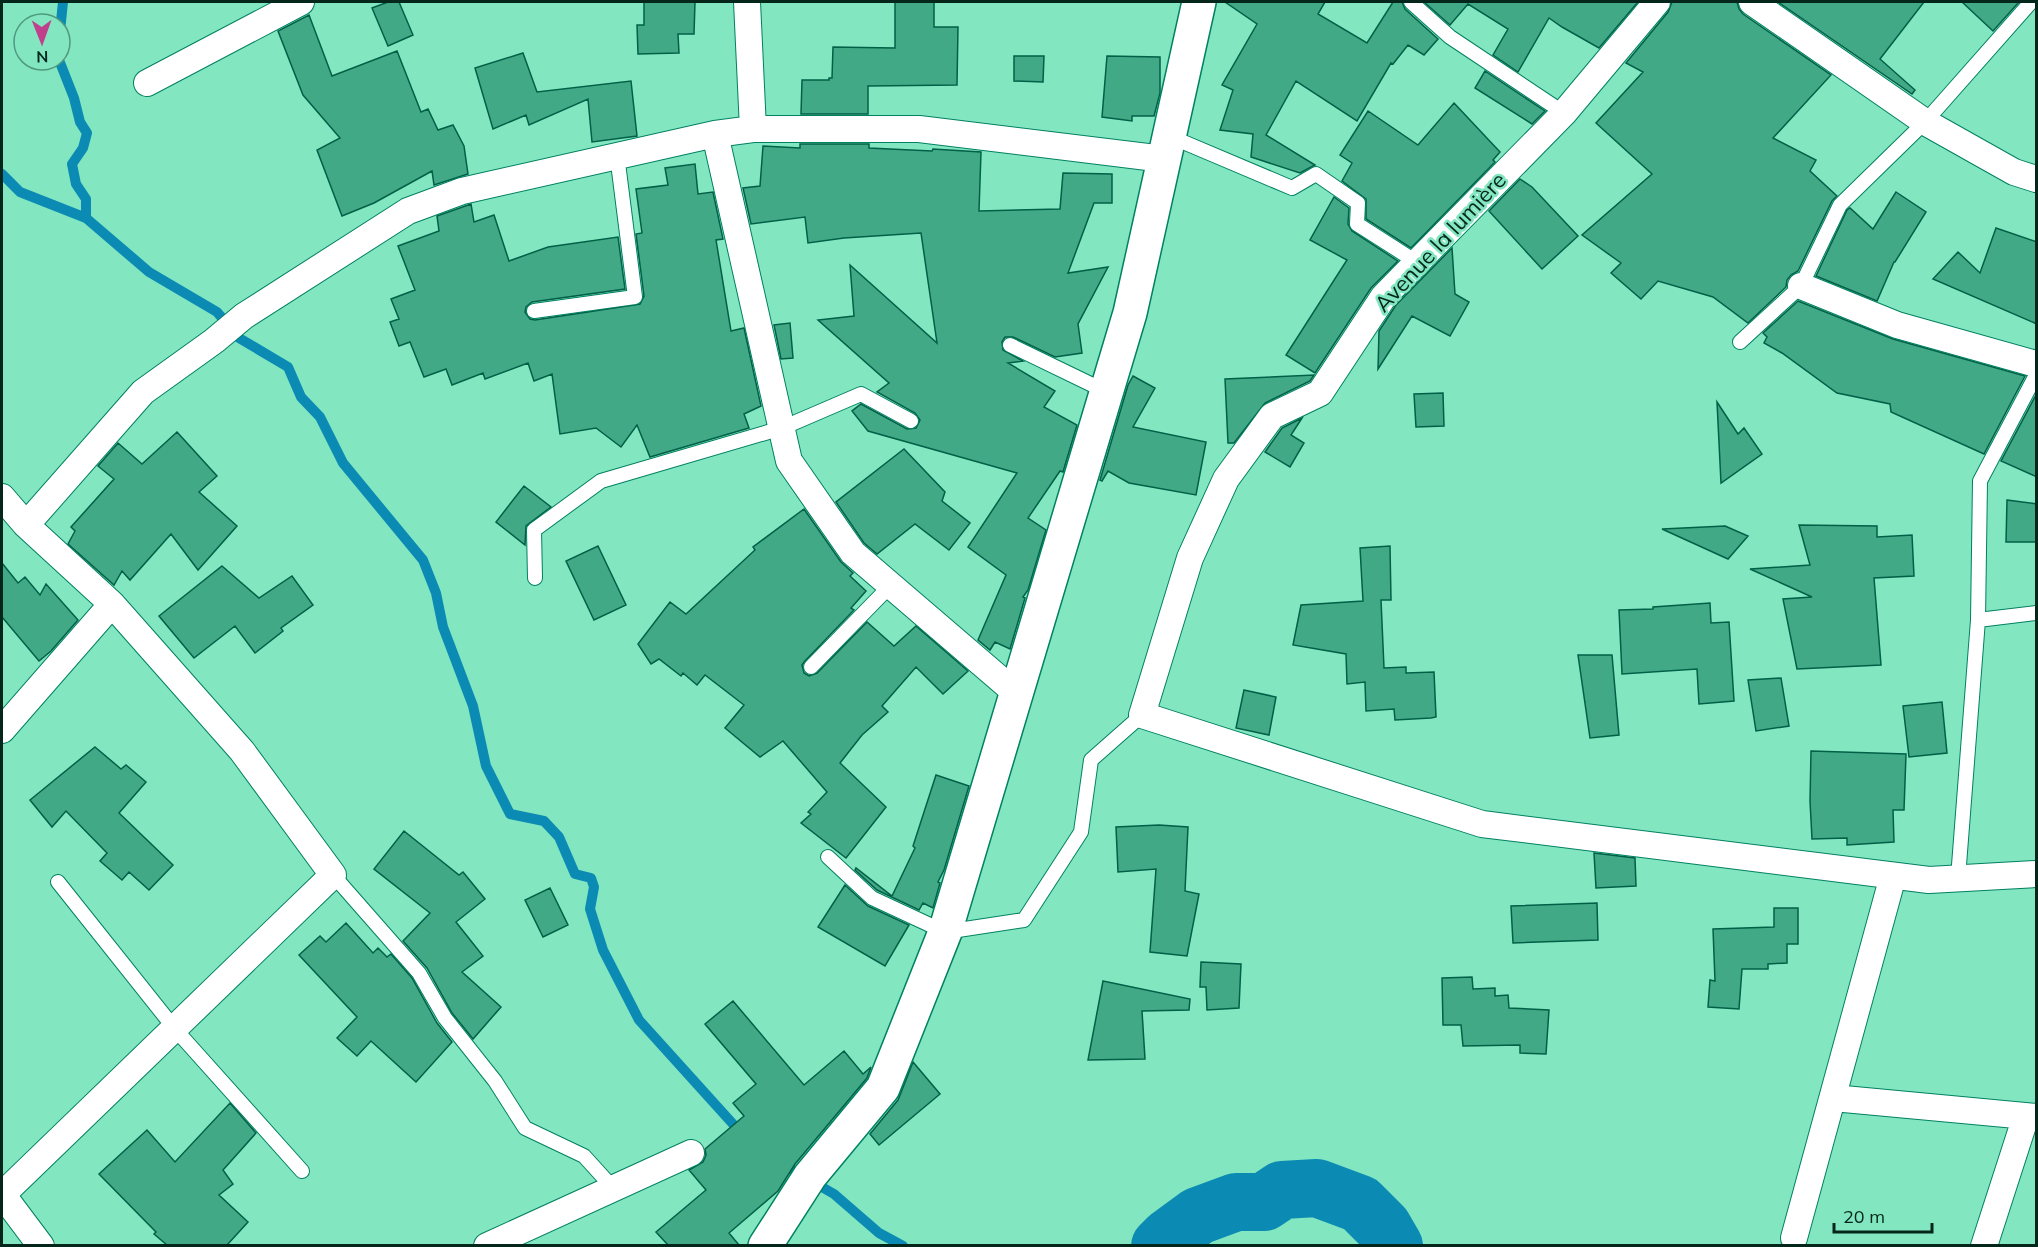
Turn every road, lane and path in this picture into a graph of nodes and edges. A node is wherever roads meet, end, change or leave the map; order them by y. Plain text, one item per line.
1 (301, 2) edge
2 (747, 2) edge
3 (1199, 2) edge
4 (1411, 2) edge
5 (1657, 2) edge
6 (1752, 2) edge
7 (2031, 2) edge
8 (147, 83) dead end
9 (1564, 113) junction
10 (1925, 122) junction
11 (753, 129) junction
12 (715, 134) junction
13 (1167, 147) junction
14 (617, 156) junction
15 (2037, 179) edge
16 (1418, 263) junction
17 (1800, 286) junction
18 (534, 311) dead end
19 (1740, 342) dead end
20 (1010, 345) dead end
21 (2037, 364) edge
22 (2037, 375) edge
23 (1107, 392) junction
24 (911, 421) dead end
25 (782, 428) junction
26 (2, 497) edge
27 (26, 525) junction
28 (535, 578) dead end
29 (891, 585) junction
30 (112, 604) junction
31 (2037, 613) edge
32 (1978, 620) junction
33 (811, 667) dead end
34 (1016, 693) junction
35 (1142, 715) junction
36 (2, 730) edge
37 (828, 857) dead end
38 (2037, 874) edge
39 (333, 876) junction
40 (1893, 876) junction
41 (1958, 878) junction
42 (58, 882) dead end
43 (945, 932) junction
44 (175, 1029) junction
45 (1833, 1098) junction
46 (2031, 1116) edge
47 (691, 1154) dead end
48 (302, 1171) dead end
49 (613, 1188) junction
50 (2, 1195) edge
51 (1794, 1238) dead end
52 (40, 1245) edge
53 (487, 1245) edge
54 (765, 1245) edge
55 (1984, 1245) edge

1 - 8 street
2 - 11 street
3 - 13 street
4 - 9 lane
5 - 9 street, Avenue la lumière
6 - 10 street
7 - 10 lane
9 - 16 street, Avenue la lumière
10 - 15 street
10 - 17 lane
11 - 12 street
11 - 13 street
12 - 14 street
12 - 25 street
13 - 16 lane
13 - 23 street
14 - 18 lane
14 - 27 street
16 - 35 street, Avenue la lumière
17 - 19 lane
17 - 21 street
20 - 23 lane
22 - 32 lane
23 - 34 street
24 - 25 lane
25 - 28 lane
25 - 29 street
26 - 27 street
27 - 30 street
29 - 33 lane
29 - 34 street
30 - 36 street
30 - 39 street
31 - 32 lane
32 - 41 lane
34 - 43 street
35 - 40 street
35 - 43 lane
37 - 43 lane
38 - 41 street
39 - 44 street
39 - 49 lane
40 - 41 street
40 - 45 street
42 - 44 lane
43 - 54 street
44 - 48 lane
44 - 50 street
45 - 46 street
45 - 51 street
46 - 55 street
47 - 49 street
49 - 53 street
50 - 52 street

